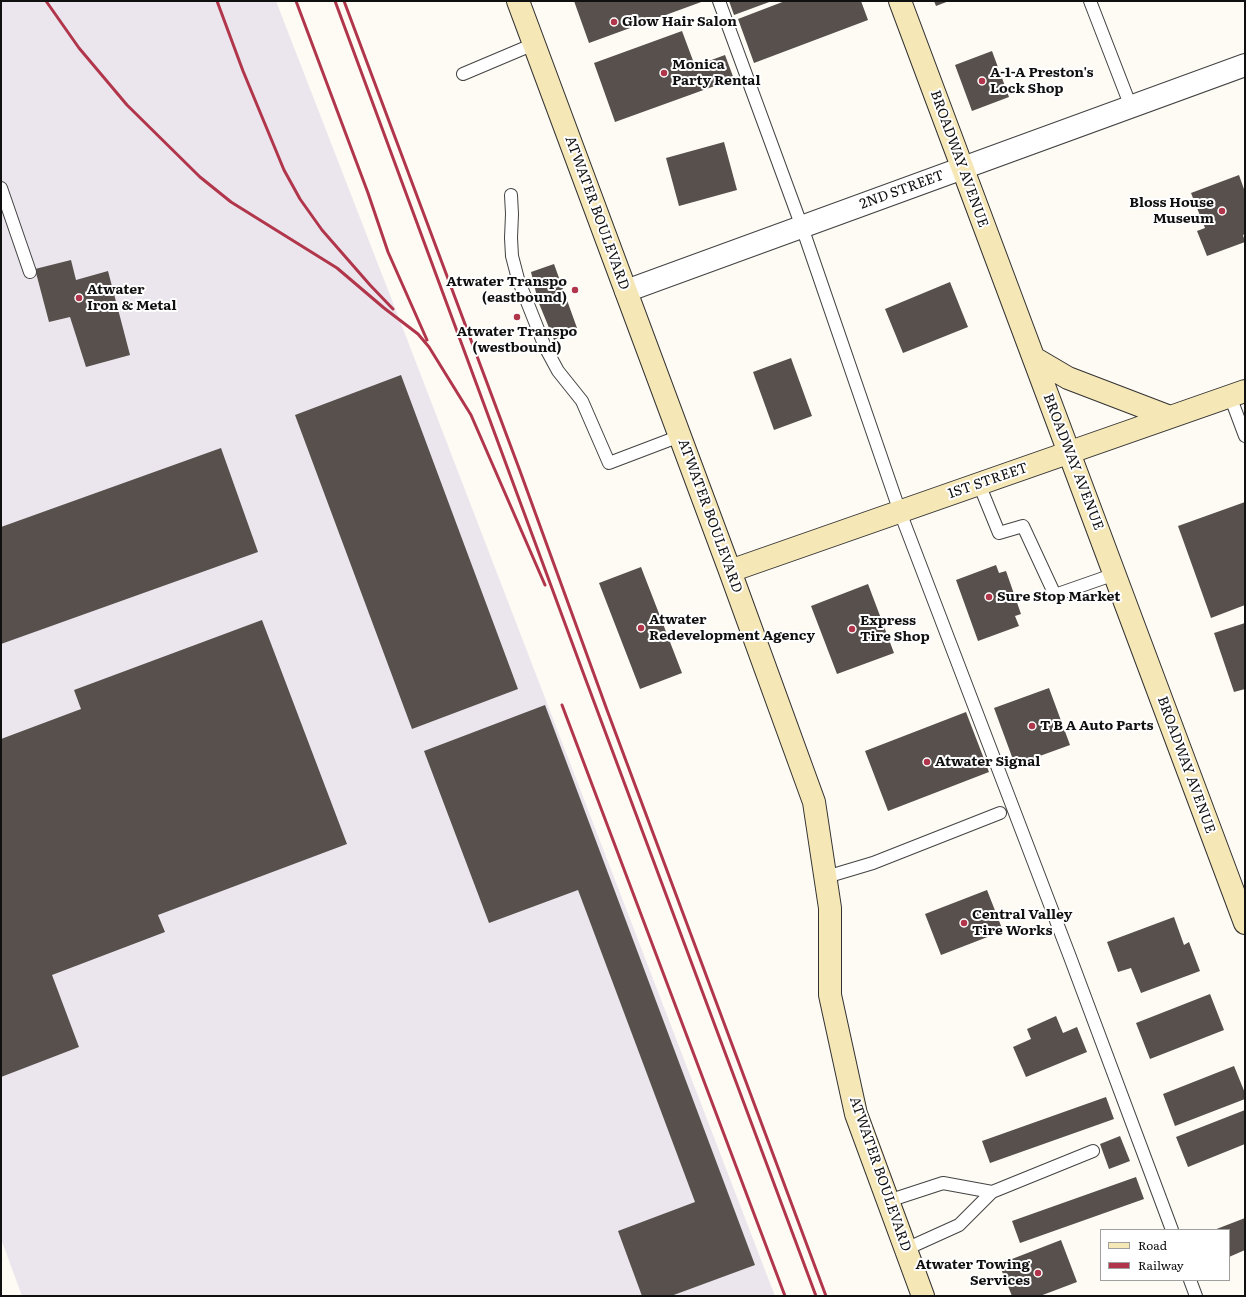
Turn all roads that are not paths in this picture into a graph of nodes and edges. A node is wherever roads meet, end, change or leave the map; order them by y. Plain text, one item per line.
1 (518, 1) edge
2 (719, 1) edge
3 (900, 1) edge
4 (1090, 1) edge
5 (534, 44) junction
6 (1245, 65) edge
7 (463, 74) dead end
8 (1130, 107) junction
9 (962, 168) junction
10 (1, 188) edge
11 (511, 195) dead end
12 (802, 227) junction
13 (30, 272) dead end
14 (626, 291) junction
15 (1034, 358) junction
16 (1238, 393) edge
17 (1170, 417) junction
18 (680, 436) junction
19 (1245, 436) edge
20 (1070, 453) junction
21 (980, 484) junction
22 (900, 512) junction
23 (730, 571) junction
24 (1115, 574) junction
25 (1000, 813) dead end
26 (826, 877) junction
27 (1245, 923) edge
28 (1093, 1151) dead end
29 (992, 1192) junction
30 (888, 1202) junction
31 (1172, 1229) edge
32 (906, 1249) junction
33 (1190, 1281) edge
34 (923, 1296) edge
35 (1196, 1296) edge

1 - 5 street, ATWATER BOULEVARD
2 - 12 lane
3 - 9 street, BROADWAY AVENUE
4 - 8 lane
5 - 7 lane
5 - 14 street, ATWATER BOULEVARD
6 - 8 street, 2ND STREET
8 - 9 street, 2ND STREET
9 - 12 street, 2ND STREET
9 - 15 street, BROADWAY AVENUE
10 - 13 lane
11 - 18 lane
12 - 14 street, 2ND STREET
12 - 22 lane
14 - 18 street, ATWATER BOULEVARD
15 - 17 street
15 - 20 street, BROADWAY AVENUE
16 - 17 street, 1ST STREET
16 - 19 lane
17 - 20 street, 1ST STREET
18 - 23 street, ATWATER BOULEVARD
20 - 21 street, 1ST STREET
20 - 24 street, BROADWAY AVENUE
21 - 22 street, 1ST STREET
21 - 24 lane
22 - 23 street, 1ST STREET
22 - 31 lane
23 - 26 street, ATWATER BOULEVARD
24 - 27 street, BROADWAY AVENUE
25 - 26 lane
26 - 30 street, ATWATER BOULEVARD
28 - 29 lane
29 - 30 lane
29 - 32 lane
30 - 32 street, ATWATER BOULEVARD
32 - 34 street, ATWATER BOULEVARD
33 - 35 lane

